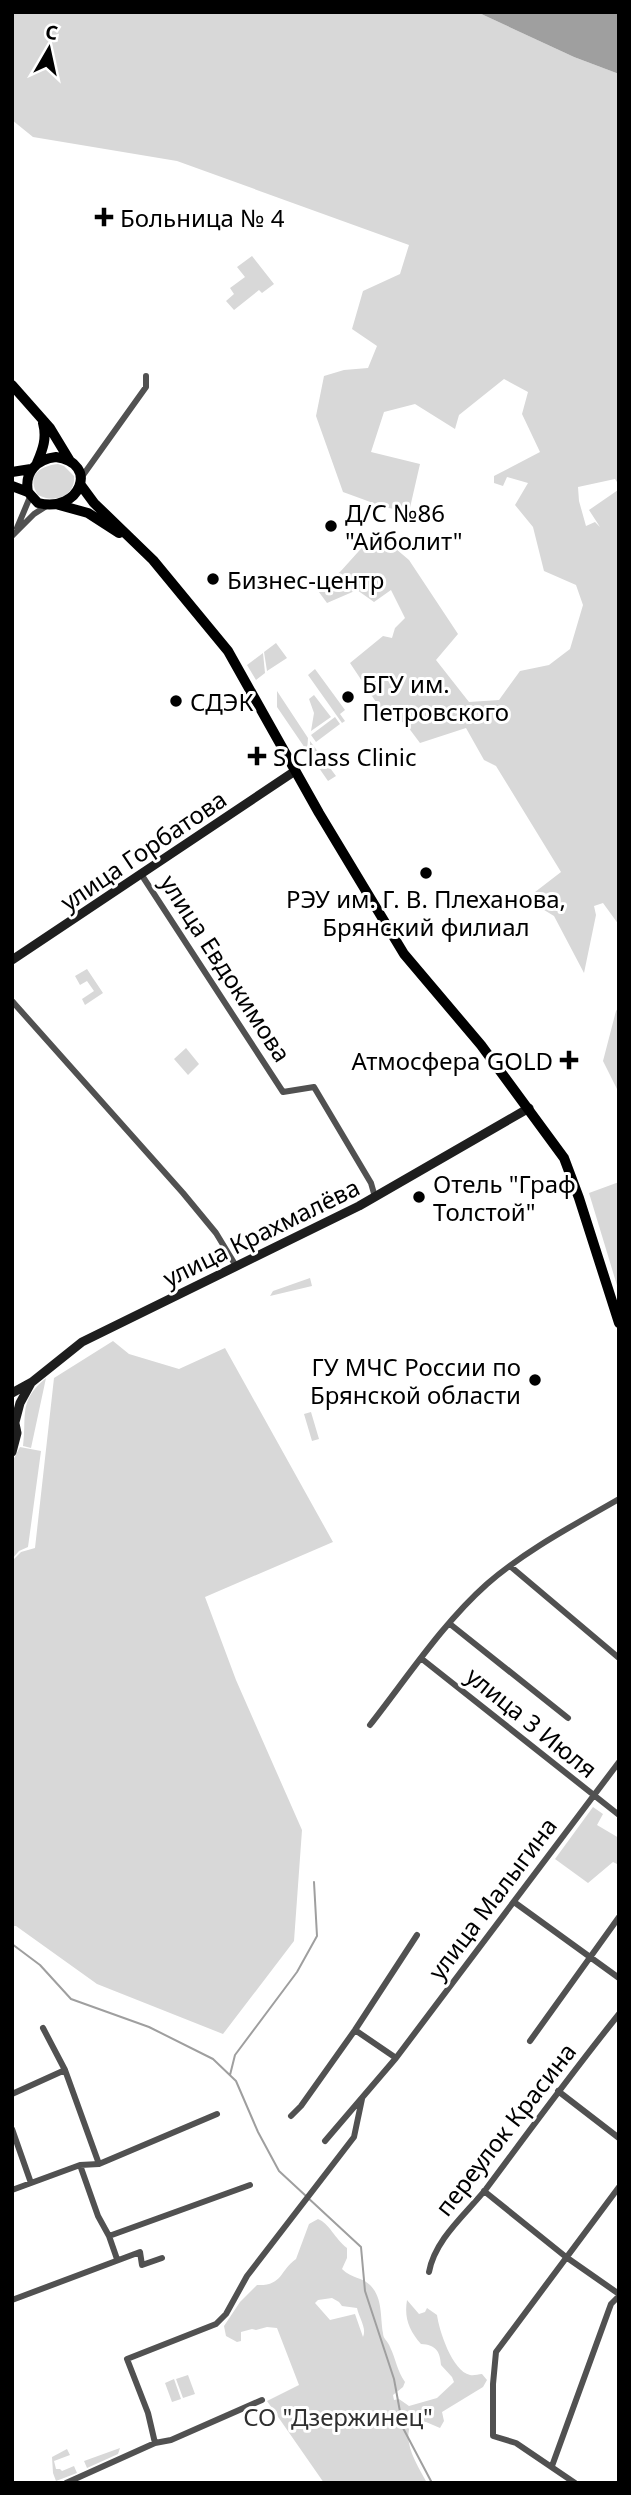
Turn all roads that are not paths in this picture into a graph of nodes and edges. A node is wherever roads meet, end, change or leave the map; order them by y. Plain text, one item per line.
1 (146, 376) dead end
2 (12, 385) edge
3 (39, 416) junction
4 (94, 459) junction
5 (73, 463) junction
6 (34, 466) junction
7 (12, 472) edge
8 (81, 481) junction
9 (12, 486) edge
10 (29, 494) junction
11 (48, 505) junction
12 (59, 505) junction
13 (12, 536) edge
14 (188, 603) junction
15 (295, 771) junction
16 (141, 874) junction
17 (12, 960) edge
18 (12, 1001) edge
19 (529, 1108) junction
20 (375, 1198) junction
21 (236, 1266) junction
22 (619, 1324) edge
23 (32, 1382) junction
24 (12, 1393) edge
25 (14, 1419) edge
26 (12, 1451) edge
27 (619, 1499) edge
28 (510, 1566) junction
29 (450, 1624) junction
30 (619, 1658) edge
31 (422, 1659) junction
32 (568, 1718) dead end
33 (369, 1725) dead end
34 (619, 1762) edge
35 (593, 1795) junction
36 (619, 1815) edge
37 (514, 1902) junction
38 (619, 1917) edge
39 (417, 1935) dead end
40 (589, 1957) junction
41 (619, 1978) edge
42 (619, 2014) edge
43 (43, 2028) dead end
44 (355, 2030) junction
45 (530, 2041) dead end
46 (396, 2058) junction
47 (65, 2070) junction
48 (558, 2091) junction
49 (12, 2094) edge
50 (363, 2097) junction
51 (217, 2114) dead end
52 (291, 2116) dead end
53 (12, 2129) edge
54 (619, 2138) edge
55 (326, 2141) dead end
56 (99, 2164) junction
57 (80, 2165) junction
58 (31, 2183) junction
59 (250, 2185) dead end
60 (619, 2187) edge
61 (12, 2190) edge
62 (484, 2191) junction
63 (109, 2236) junction
64 (566, 2256) junction
65 (162, 2258) dead end
66 (117, 2259) junction
67 (429, 2272) dead end
68 (619, 2295) edge
69 (12, 2300) edge
70 (262, 2399) dead end
71 (155, 2443) junction
72 (552, 2466) junction
73 (66, 2483) edge
74 (575, 2483) edge

1 - 4 street
2 - 3 main road
3 - 5 main road
3 - 6 main road
4 - 5 street
4 - 8 street
5 - 6 main road
5 - 8 main road
6 - 7 main road
6 - 10 main road
8 - 12 main road
8 - 14 main road
9 - 10 main road
10 - 11 main road
10 - 13 street
11 - 12 main road
11 - 13 street
12 - 14 main road
14 - 15 main road
15 - 16 main road, улица Горбатова
15 - 19 main road
16 - 17 main road, улица Горбатова
16 - 20 street, улица Евдокимова
18 - 21 street
19 - 20 main road, улица Крахмалёва
19 - 22 main road
20 - 21 main road, улица Крахмалёва
21 - 23 main road, улица Крахмалёва
23 - 24 main road, улица Крахмалёва
23 - 25 main road
25 - 26 main road
27 - 28 street
28 - 29 street
28 - 30 street
29 - 31 street
29 - 32 street
31 - 33 street
31 - 35 street, улица 3 Июля
34 - 35 street, улица Малыгина
35 - 36 street, улица 3 Июля
35 - 37 street, улица Малыгина
37 - 40 street
37 - 46 street, улица Малыгина
38 - 40 street
39 - 44 street, улица Малыгина
40 - 41 street
40 - 45 street
42 - 48 street, переулок Красина
43 - 47 street
44 - 46 street
44 - 52 street, улица Малыгина
46 - 50 street, улица Малыгина
47 - 49 street
47 - 56 street
48 - 54 street
48 - 62 street, переулок Красина
50 - 55 street, улица Малыгина
50 - 71 street, улица Малыгина
51 - 56 street
53 - 58 street
56 - 57 street
57 - 58 street
57 - 63 street
58 - 61 street
59 - 63 street
60 - 64 street
62 - 64 street
62 - 67 street, переулок Красина
63 - 66 street
64 - 68 street
64 - 72 street
65 - 66 street
66 - 69 street
68 - 72 street
70 - 71 street
71 - 73 street
72 - 74 street

